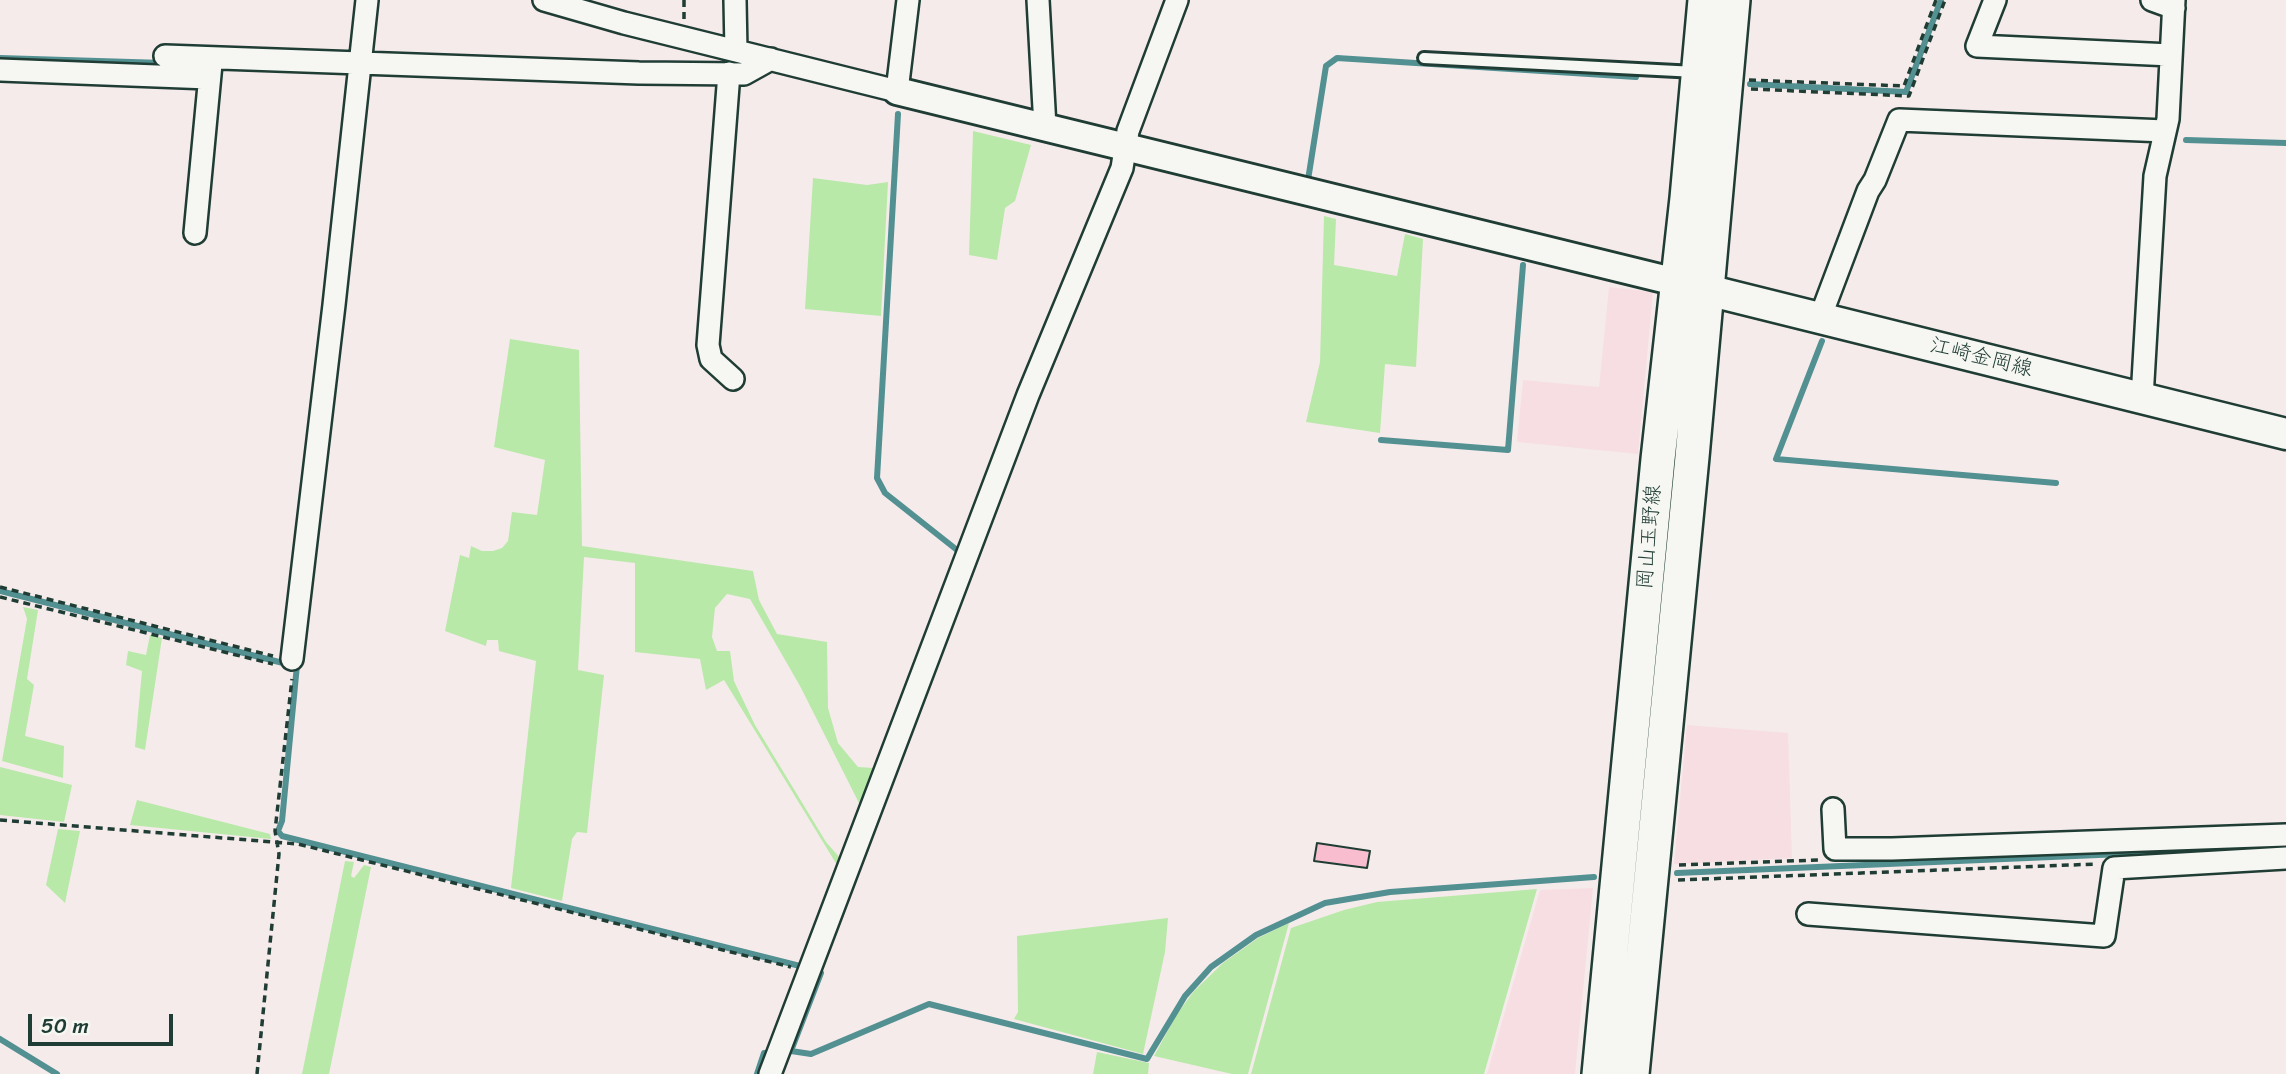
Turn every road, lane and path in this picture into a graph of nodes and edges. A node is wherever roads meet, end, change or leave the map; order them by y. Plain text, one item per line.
1 (367, 0) edge
2 (544, 0) edge
3 (735, 0) edge
4 (908, 0) edge
5 (1038, 0) edge
6 (1177, 0) edge
7 (1705, 0) edge
8 (1733, 0) edge
9 (1936, 0) edge
10 (1945, 0) edge
11 (1995, 0) edge
12 (2151, 0) edge
13 (2174, 4) edge
14 (736, 51) junction
15 (2171, 55) junction
16 (165, 56) dead end
17 (1424, 58) dead end
18 (771, 60) junction
19 (360, 64) junction
20 (210, 68) junction
21 (0, 70) edge
22 (1699, 72) junction
23 (729, 73) junction
24 (1746, 80) dead end
25 (1745, 88) dead end
26 (897, 91) junction
27 (1045, 127) junction
28 (2165, 131) junction
29 (1126, 146) junction
30 (195, 233) dead end
31 (1691, 286) junction
32 (1820, 318) junction
33 (733, 379) dead end
34 (2142, 398) junction
35 (2286, 434) edge
36 (0, 587) edge
37 (0, 597) edge
38 (292, 664) junction
39 (1833, 810) dead end
40 (0, 820) edge
41 (2286, 835) edge
42 (276, 842) junction
43 (2286, 858) edge
44 (1819, 860) dead end
45 (1670, 866) dead end
46 (2114, 868) junction
47 (1669, 881) dead end
48 (1808, 914) dead end
49 (810, 972) junction
50 (776, 1060) edge
51 (257, 1074) edge
52 (1599, 1074) edge
53 (1632, 1074) edge

1 - 19 street
2 - 14 street
3 - 14 street
4 - 26 street
5 - 27 street
6 - 29 street
7 - 22 main road, 岡山玉野線
8 - 31 main road, 岡山玉野線
9 - 24 path
10 - 25 path
11 - 15 street
12 - 13 street
13 - 15 street
14 - 18 street
15 - 28 street
16 - 20 street
17 - 22 lane
18 - 23 street
18 - 26 street
19 - 20 street
19 - 23 street
19 - 38 street
20 - 21 street
20 - 30 street
22 - 31 main road, 岡山玉野線
23 - 33 street
26 - 27 street
27 - 29 street
28 - 32 street
28 - 34 street
29 - 31 street
29 - 49 street
31 - 32 main road, 江崎金岡線
31 - 52 main road, 岡山玉野線
31 - 53 main road, 岡山玉野線
32 - 34 main road, 江崎金岡線
34 - 35 main road, 江崎金岡線
36 - 38 path
37 - 38 path
38 - 42 path
39 - 41 street
40 - 42 path
42 - 49 path
42 - 51 path
43 - 46 street
44 - 45 path
46 - 47 path
46 - 48 street
49 - 50 street

